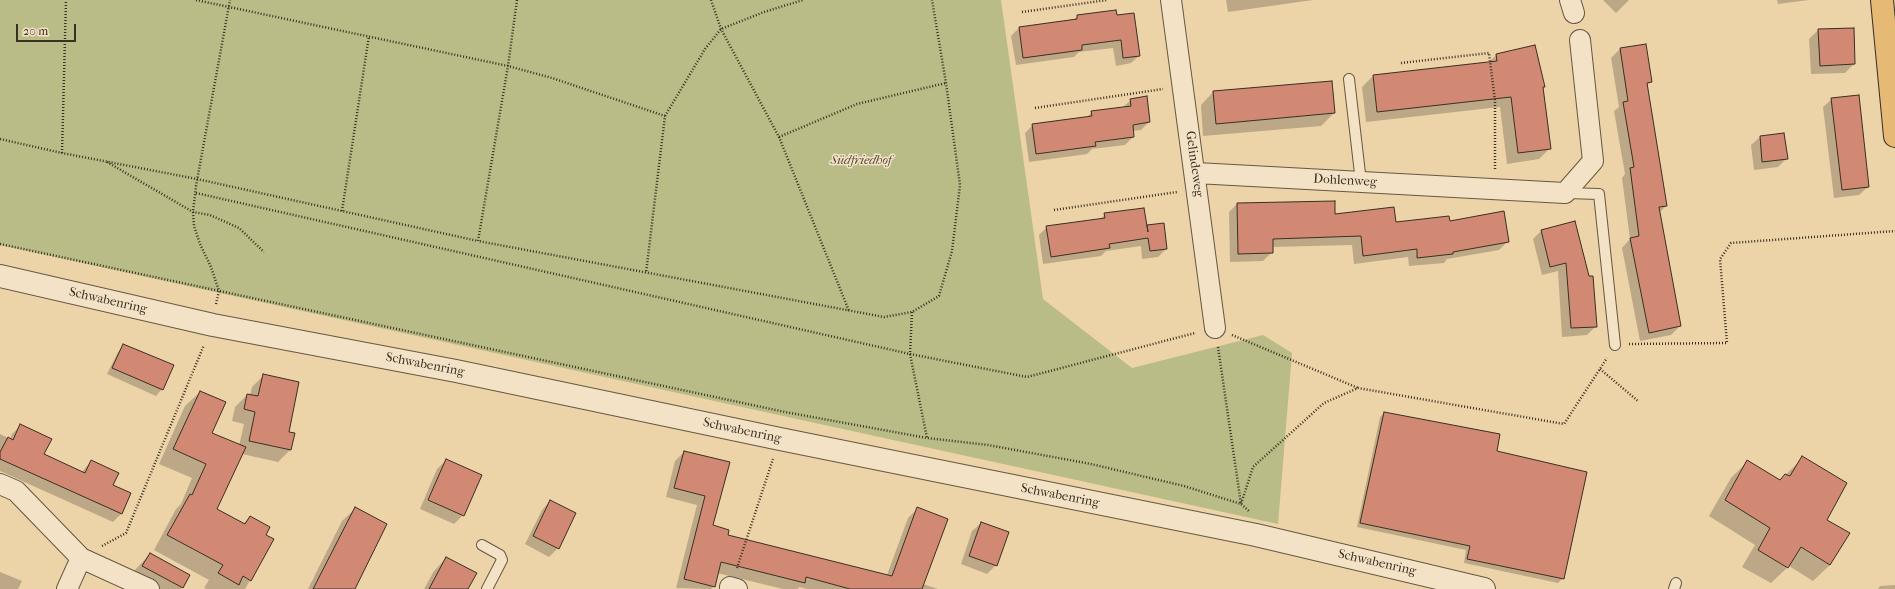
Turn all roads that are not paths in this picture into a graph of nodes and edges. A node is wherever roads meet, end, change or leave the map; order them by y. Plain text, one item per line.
1 (1171, 0) edge
2 (1882, 0) edge
3 (1580, 40) dead end
4 (1349, 79) dead end
5 (1895, 136) edge
6 (1197, 181) junction
7 (1361, 182) junction
8 (1565, 193) junction
9 (0, 276) edge
10 (1215, 328) road end
11 (1615, 344) road end
12 (0, 484) edge
13 (482, 545) dead end
14 (81, 558) junction
15 (67, 589) edge
16 (149, 589) edge
17 (487, 589) edge
18 (1484, 589) edge

1 - 6 street, Gelindeweg
2 - 5 main road
3 - 8 street
4 - 7 lane
6 - 7 street, Dohlenweg
6 - 10 street, Gelindeweg
7 - 8 street, Dohlenweg
8 - 11 lane
9 - 18 street, Schwabenring
12 - 14 street
13 - 17 lane
14 - 15 street
14 - 16 street

